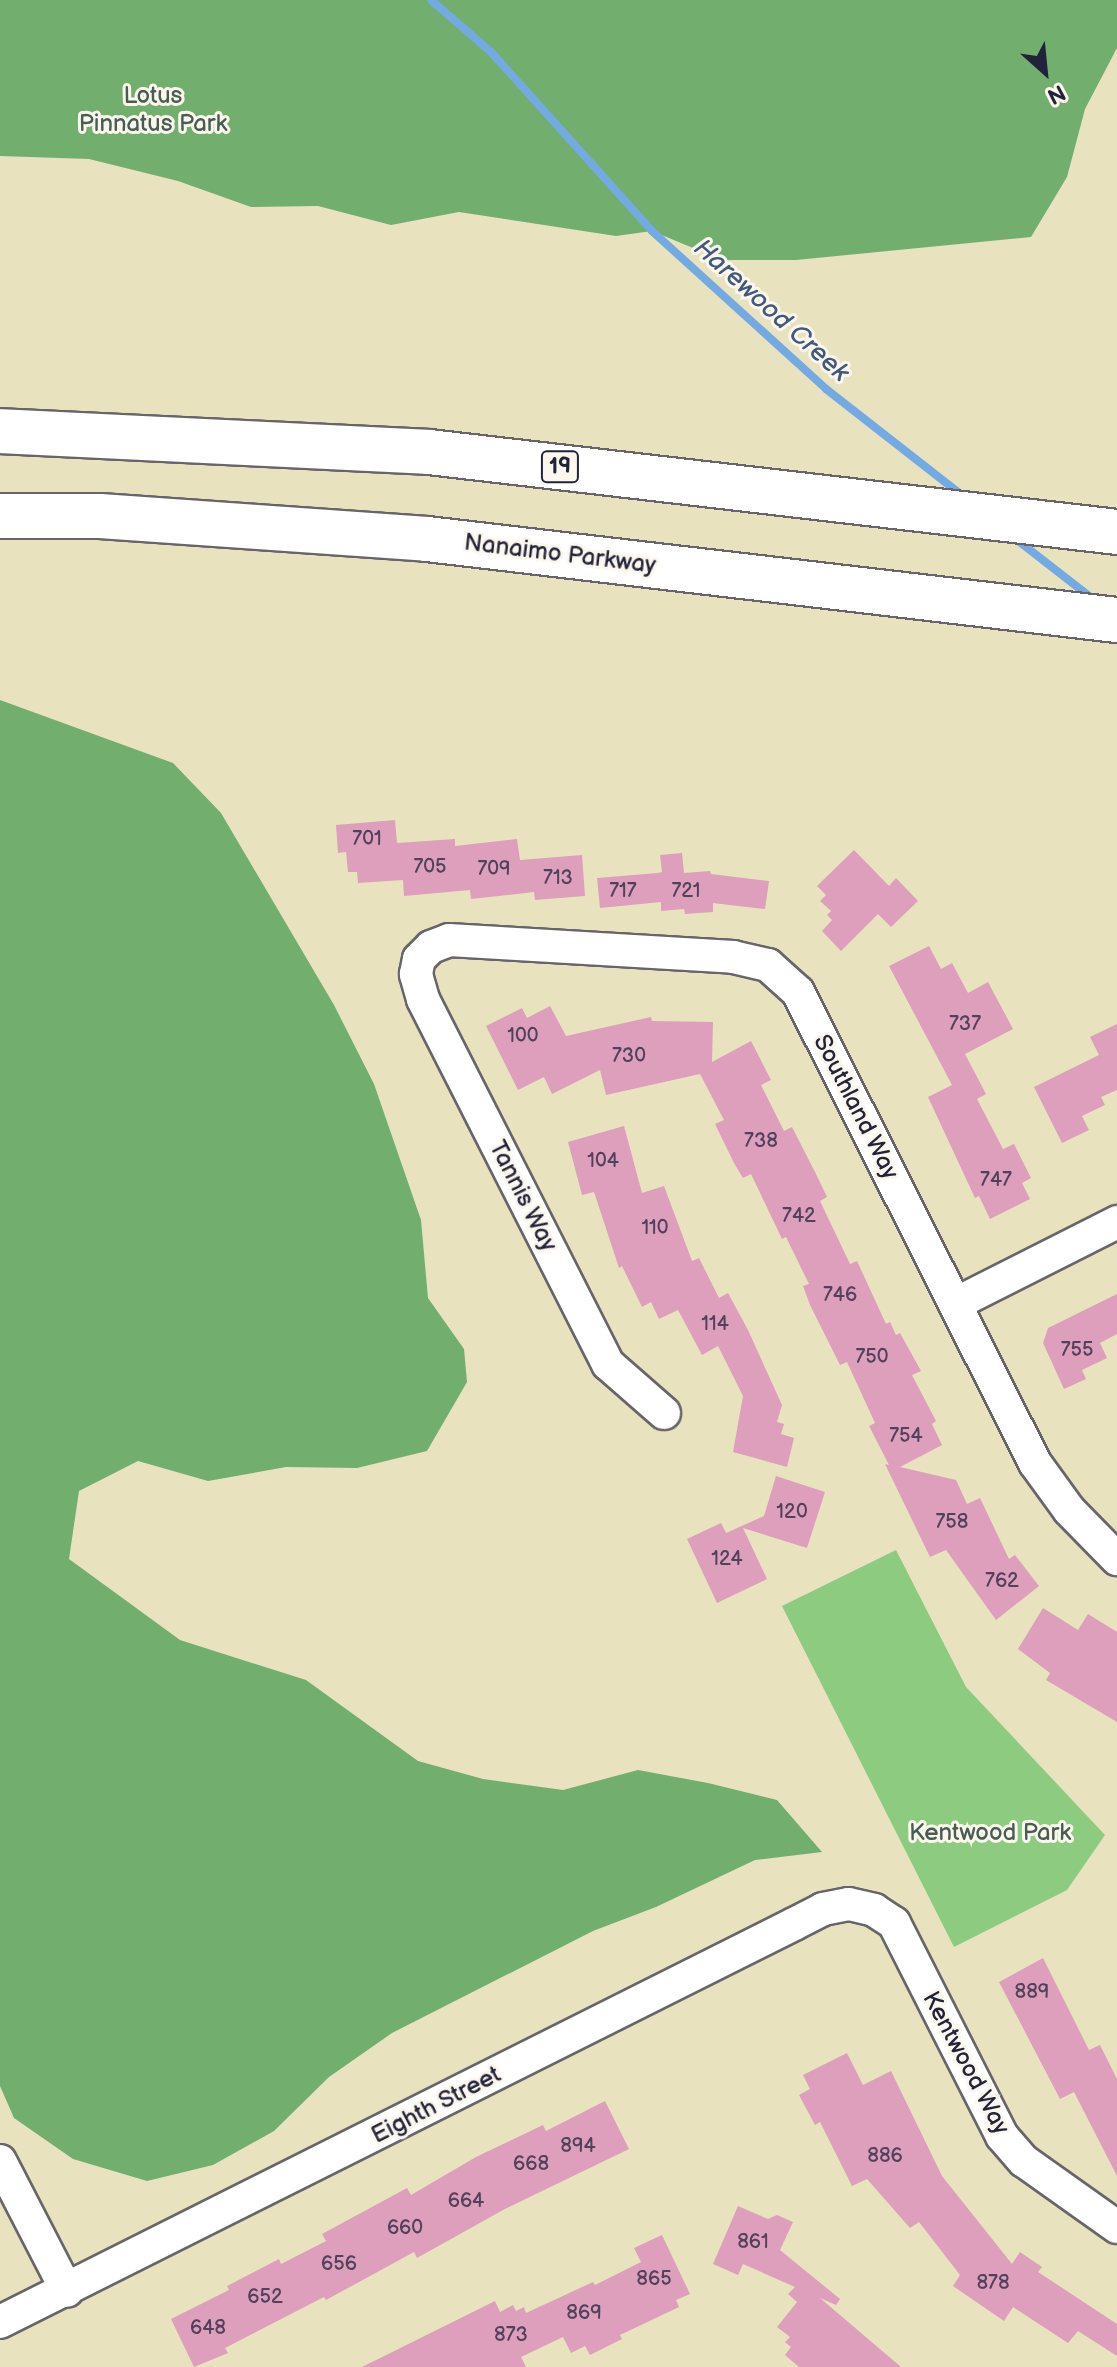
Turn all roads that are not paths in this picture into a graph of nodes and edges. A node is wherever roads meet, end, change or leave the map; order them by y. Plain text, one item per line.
1 (0, 431) edge
2 (0, 516) edge
3 (1117, 532) edge
4 (1117, 620) edge
5 (419, 959) joint
6 (1117, 1222) edge
7 (955, 1304) junction
8 (664, 1413) dead end
9 (1117, 1559) edge
10 (874, 1910) joint
11 (0, 2161) edge
12 (1117, 2227) edge
13 (67, 2291) junction
14 (0, 2322) edge

1 - 3 highway, 19
2 - 4 highway, Nanaimo Parkway
5 - 7 street, Southland Way
5 - 8 street, Tannis Way
6 - 7 street
7 - 9 street, Southland Way
10 - 12 street, Kentwood Way
10 - 13 street, Eighth Street
11 - 13 street
13 - 14 street, Eighth Street

